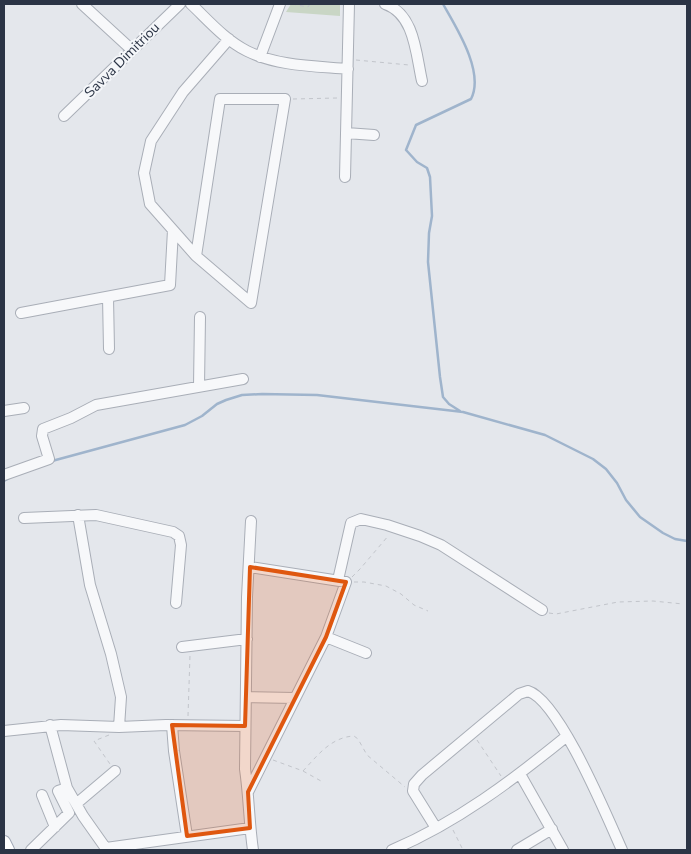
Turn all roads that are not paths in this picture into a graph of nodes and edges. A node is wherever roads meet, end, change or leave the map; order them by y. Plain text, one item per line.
1 (82, 4) edge
2 (180, 4) edge
3 (191, 4) edge
4 (280, 4) edge
5 (349, 4) edge
6 (385, 4) edge
7 (229, 39) junction
8 (132, 50) junction
9 (260, 57) junction
10 (348, 64) junction
11 (422, 81) dead end
12 (64, 116) dead end
13 (346, 134) junction
14 (374, 135) dead end
15 (344, 177) dead end
16 (173, 230) junction
17 (196, 256) junction
18 (108, 297) junction
19 (21, 313) dead end
20 (200, 317) dead end
21 (109, 349) dead end
22 (243, 379) dead end
23 (199, 386) junction
24 (24, 408) dead end
25 (4, 411) edge
26 (4, 475) edge
27 (78, 515) junction
28 (24, 518) dead end
29 (251, 521) dead end
30 (250, 567) junction
31 (342, 581) junction
32 (176, 603) dead end
33 (542, 610) road end
34 (326, 637) junction
35 (247, 639) junction
36 (186, 647) road end
37 (366, 652) dead end
38 (246, 697) junction
39 (295, 698) junction
40 (50, 725) junction
41 (172, 726) junction
42 (246, 726) junction
43 (115, 730) junction
44 (4, 731) edge
45 (566, 736) junction
46 (116, 771) road end
47 (520, 774) junction
48 (54, 792) junction
49 (248, 792) junction
50 (76, 804) junction
51 (55, 827) junction
52 (250, 828) junction
53 (436, 828) junction
54 (552, 829) junction
55 (187, 836) junction
56 (4, 842) edge
57 (106, 849) edge
58 (8, 850) edge
59 (31, 850) edge
60 (253, 850) edge
61 (392, 850) edge
62 (516, 850) edge
63 (563, 850) edge
64 (622, 850) edge

1 - 8 street
2 - 8 street, Savva Dimitriou
3 - 7 street
4 - 9 street
5 - 10 street
6 - 11 street
7 - 9 street
7 - 16 street
8 - 12 street, Savva Dimitriou
9 - 10 street
10 - 13 street
13 - 14 street
13 - 15 street
16 - 17 street
16 - 18 street
17 - 17 street
18 - 19 street
18 - 21 street
20 - 23 street
22 - 23 street
23 - 26 street
24 - 25 street
27 - 28 street
27 - 32 street
27 - 43 street
29 - 30 street
30 - 31 street
30 - 35 street
31 - 33 street
31 - 34 street
34 - 37 street
34 - 39 street
35 - 36 street
35 - 38 street
38 - 39 street
38 - 42 street
39 - 49 street
40 - 43 street
40 - 44 street
40 - 48 street
41 - 42 street
41 - 43 street
41 - 55 street
42 - 49 street
45 - 47 street
45 - 53 street
45 - 64 street
46 - 50 street
47 - 53 street
47 - 54 street
48 - 50 street
48 - 51 street
48 - 51 street
49 - 52 street
50 - 57 street
51 - 59 street
52 - 55 street
52 - 60 street
53 - 61 street
54 - 62 street
54 - 63 street
55 - 57 street
56 - 58 main road

